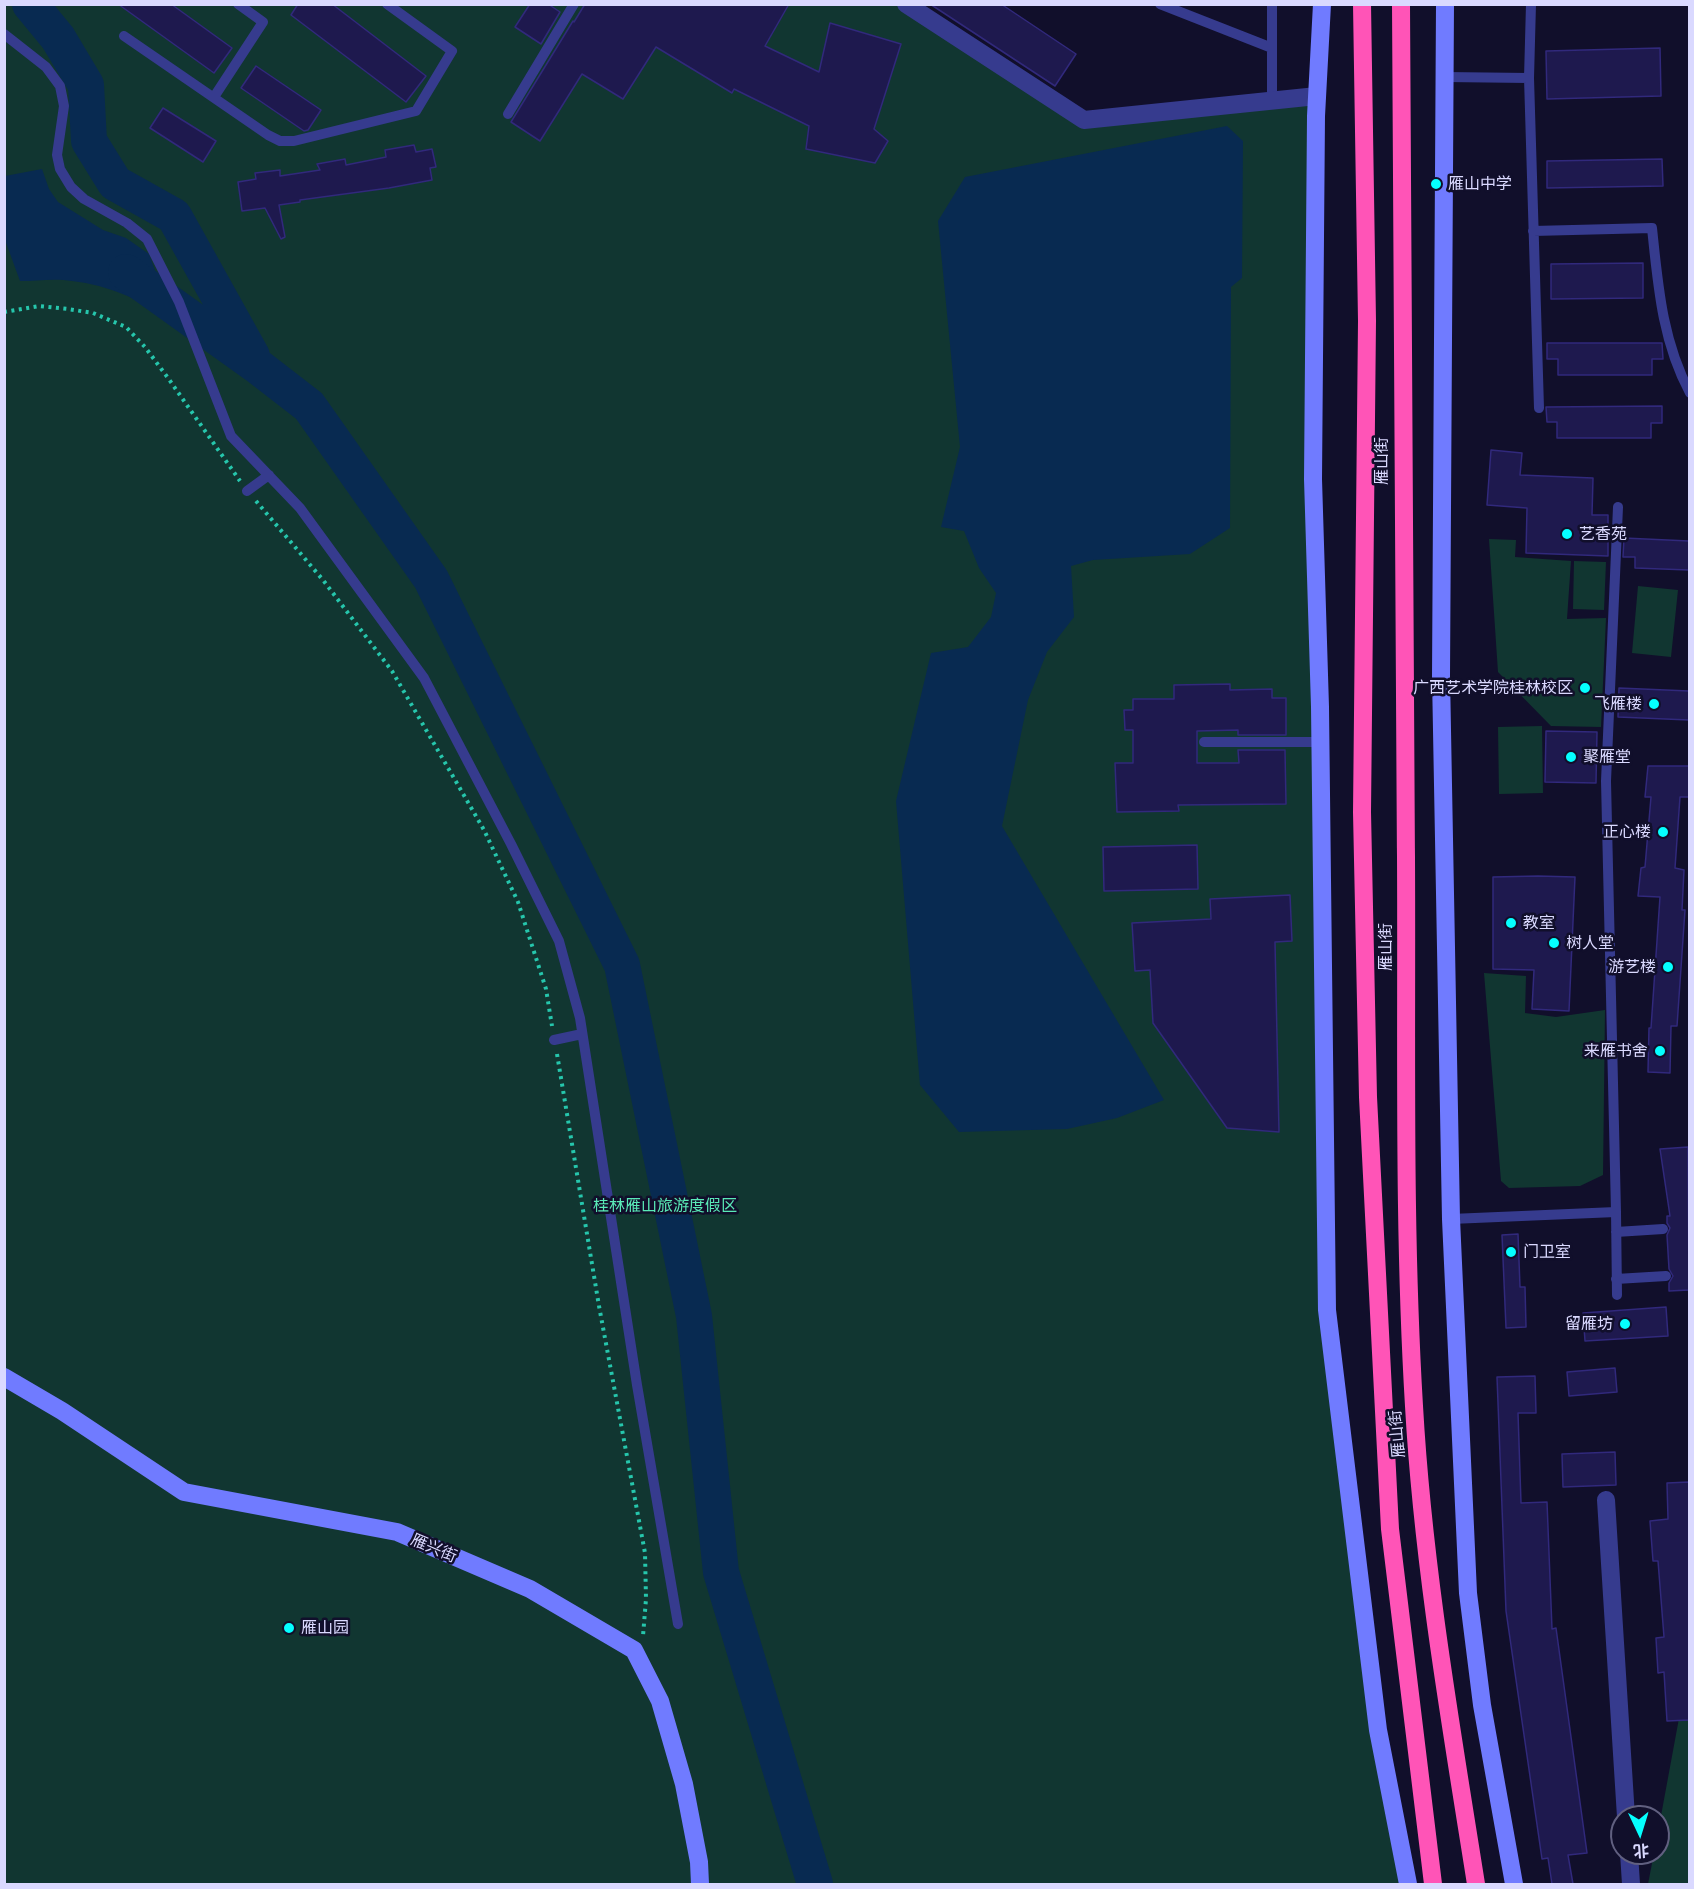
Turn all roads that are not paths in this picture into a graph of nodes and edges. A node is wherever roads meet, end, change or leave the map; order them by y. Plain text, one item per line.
1 (238, 4) edge
2 (387, 4) edge
3 (574, 4) edge
4 (1160, 4) edge
5 (1272, 4) edge
6 (1322, 4) edge
7 (1362, 4) edge
8 (1401, 4) edge
9 (1445, 4) edge
10 (1531, 4) edge
11 (911, 6) edge
12 (4, 34) edge
13 (124, 36) dead end
14 (1272, 48) junction
15 (1445, 77) junction
16 (1529, 78) junction
17 (1317, 96) junction
18 (214, 97) junction
19 (1272, 101) junction
20 (508, 114) dead end
21 (1533, 231) junction
22 (1689, 393) edge
23 (1539, 408) dead end
24 (269, 475) junction
25 (247, 491) road end
26 (1618, 507) dead end
27 (1204, 742) dead end
28 (1320, 742) junction
29 (582, 1034) junction
30 (554, 1040) road end
31 (1616, 1212) junction
32 (1451, 1219) junction
33 (1663, 1229) dead end
34 (1616, 1232) junction
35 (1666, 1276) dead end
36 (1616, 1279) junction
37 (1617, 1295) dead end
38 (4, 1377) edge
39 (1606, 1500) dead end
40 (678, 1624) dead end
41 (1625, 1805) edge
42 (1630, 1865) edge
43 (700, 1884) edge
44 (1408, 1884) edge
45 (1433, 1884) edge
46 (1476, 1884) edge
47 (1514, 1884) edge
48 (1631, 1884) edge

1 - 18 lane
2 - 18 lane
3 - 20 lane
4 - 14 lane
5 - 14 lane
6 - 17 street
7 - 45 highway, 雁山街
8 - 46 highway, 雁山街
9 - 15 street
10 - 16 lane
11 - 19 street
12 - 24 lane
13 - 18 lane
14 - 19 lane
15 - 16 lane
15 - 32 street
16 - 21 lane
17 - 19 street
17 - 28 street
21 - 22 lane
21 - 23 lane
24 - 25 lane
24 - 29 lane
26 - 31 lane
27 - 28 lane
28 - 44 street
29 - 30 lane
29 - 40 lane
31 - 32 lane
31 - 34 lane
32 - 47 street
33 - 34 lane
34 - 36 lane
35 - 36 lane
36 - 37 lane
38 - 43 street, 雁兴街
39 - 41 street
42 - 48 street

